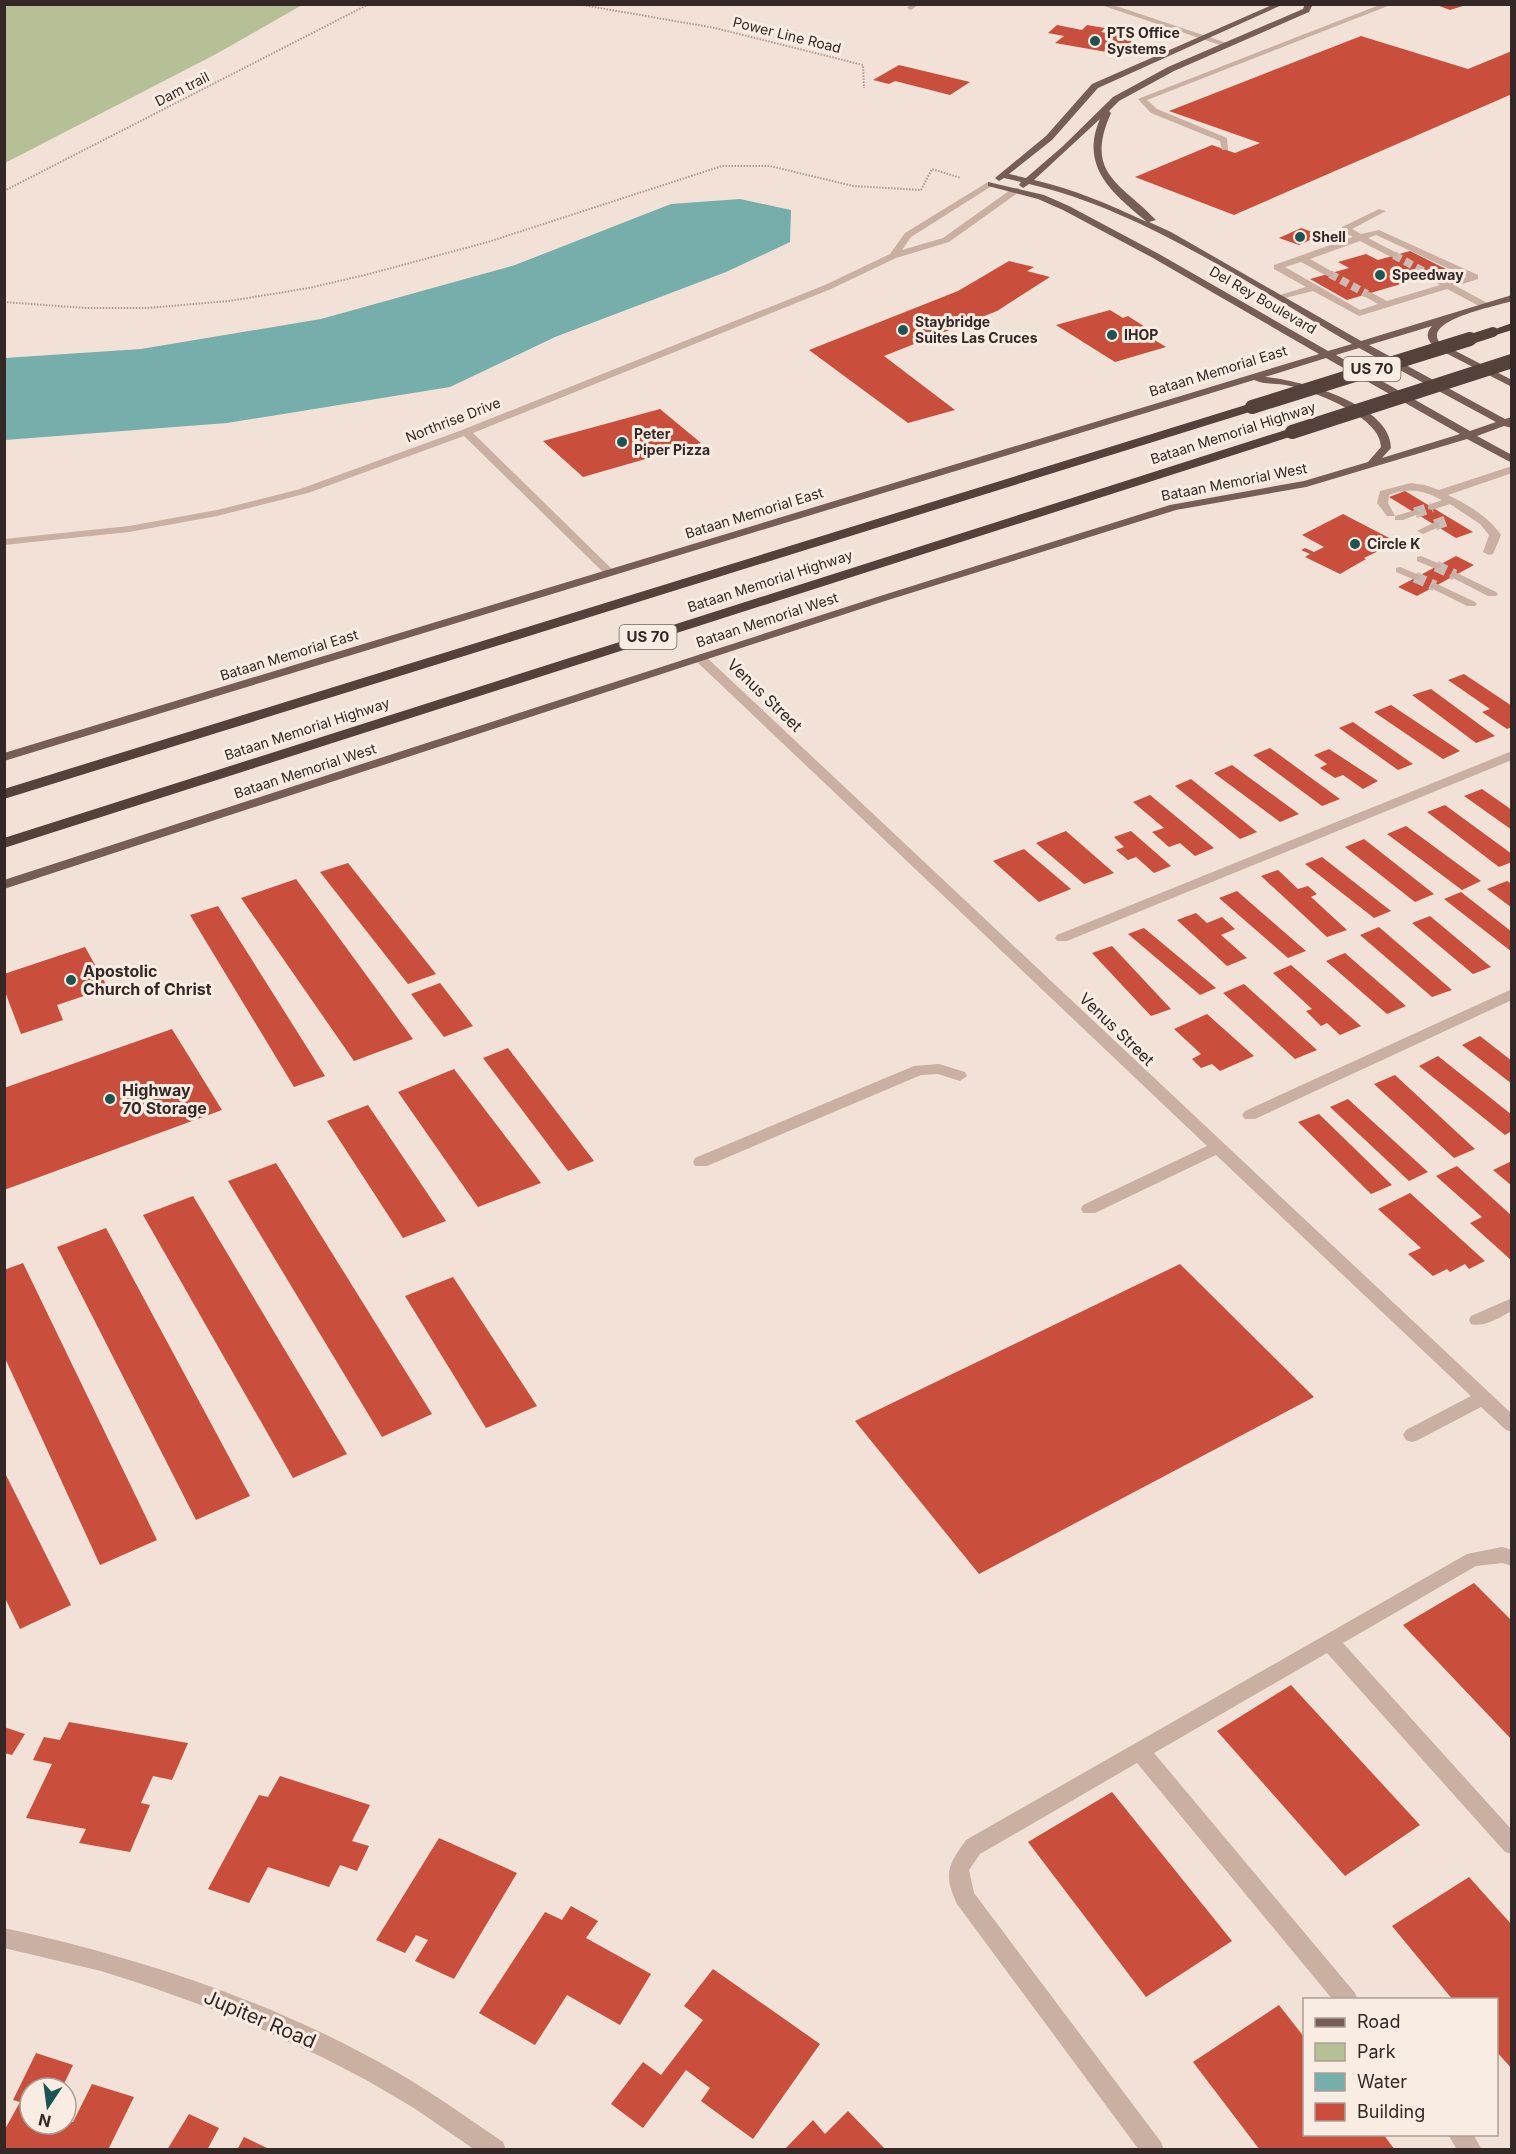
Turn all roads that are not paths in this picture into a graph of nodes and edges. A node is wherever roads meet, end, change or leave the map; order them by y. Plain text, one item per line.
1 (1101, 4) edge
2 (1281, 4) edge
3 (1309, 4) edge
4 (1390, 4) edge
5 (1205, 38) junction
6 (1226, 44) junction
7 (1116, 99) junction
8 (1225, 148) dead end
9 (1002, 176) junction
10 (1028, 181) junction
11 (989, 185) junction
12 (1016, 190) junction
13 (1382, 211) dead end
14 (1168, 234) junction
15 (1361, 237) junction
16 (1194, 249) junction
17 (1394, 255) tunnel mouth
18 (892, 256) junction
19 (1156, 256) junction
20 (1302, 258) junction
21 (1330, 274) tunnel mouth
22 (1430, 275) tunnel mouth
23 (1448, 286) junction
24 (1312, 288) junction
25 (1367, 294) tunnel mouth
26 (1280, 298) junction
27 (1512, 298) edge
28 (1386, 305) junction
29 (1486, 306) junction
30 (1441, 320) junction
31 (1512, 326) edge
32 (1360, 344) junction
33 (1326, 353) junction
34 (1512, 361) edge
35 (1247, 379) junction
36 (1512, 384) edge
37 (1509, 423) edge
38 (466, 432) junction
39 (1469, 435) junction
40 (1512, 460) edge
41 (1371, 463) junction
42 (1512, 469) edge
43 (1444, 498) junction
44 (1432, 507) tunnel mouth
45 (1467, 512) junction
46 (1415, 513) tunnel mouth
47 (1451, 519) tunnel mouth
48 (1436, 525) tunnel mouth
49 (1422, 531) dead end
50 (4, 542) edge
51 (1489, 552) dead end
52 (1421, 559) dead end
53 (1436, 566) tunnel mouth
54 (1400, 570) dead end
55 (610, 573) junction
56 (1455, 575) tunnel mouth
57 (1415, 577) tunnel mouth
58 (1435, 586) tunnel mouth
59 (1492, 594) dead end
60 (1471, 604) dead end
61 (700, 658) junction
62 (1512, 755) edge
63 (4, 757) edge
64 (4, 794) edge
65 (4, 843) edge
66 (4, 885) edge
67 (1062, 938) dead end
68 (1512, 994) edge
69 (960, 1076) dead end
70 (1250, 1115) dead end
71 (1216, 1148) junction
72 (701, 1162) dead end
73 (1089, 1209) dead end
74 (1512, 1304) edge
75 (1477, 1320) dead end
76 (1483, 1398) junction
77 (1512, 1425) edge
78 (1412, 1435) dead end
79 (1512, 1558) edge
80 (1329, 1641) junction
81 (1140, 1751) junction
82 (1512, 1845) edge
83 (4, 1938) edge
84 (1345, 1998) edge
85 (1460, 2136) edge
86 (495, 2150) edge
87 (1153, 2150) edge
88 (1471, 2150) edge

1 - 5 street
2 - 5 main road, Northrise Drive
3 - 6 main road
4 - 8 street
5 - 6 street
5 - 9 main road, Northrise Drive
6 - 7 main road
7 - 10 main road, Northrise Drive
7 - 14 main road
9 - 10 main road, Del Rey Boulevard
9 - 11 main road, Northrise Drive
10 - 12 main road, Northrise Drive
10 - 14 main road, Del Rey Boulevard
11 - 12 main road, Del Rey Boulevard
11 - 18 street, Northrise Drive
12 - 18 street, Northrise Drive
12 - 19 main road, Del Rey Boulevard
13 - 15 street
14 - 16 main road, Del Rey Boulevard
15 - 17 street
15 - 20 street
15 - 23 street
16 - 19 main road
16 - 26 main road, Del Rey Boulevard
18 - 38 street, Northrise Drive
19 - 33 main road, Del Rey Boulevard
20 - 21 street
20 - 24 street
22 - 23 street
23 - 28 street
23 - 29 street
24 - 26 street
24 - 28 street
25 - 28 street
26 - 32 main road, Del Rey Boulevard
27 - 29 main road, Bataan Memorial East
29 - 30 main road, Bataan Memorial East
30 - 32 main road, Bataan Memorial East
30 - 36 main road
31 - 64 highway, Bataan Memorial Highway / US 70, bridge
32 - 33 main road, Bataan Memorial East
32 - 37 main road, Del Rey Boulevard
33 - 35 main road, Bataan Memorial East
33 - 39 main road, Del Rey Boulevard
34 - 65 highway, Bataan Memorial Highway / US 70, bridge
35 - 41 main road
35 - 55 main road, Bataan Memorial East
37 - 39 main road, Bataan Memorial West
38 - 50 street, Northrise Drive
38 - 55 street
39 - 40 main road, Del Rey Boulevard
39 - 41 main road, Bataan Memorial West
41 - 61 main road, Bataan Memorial West
42 - 43 street
43 - 44 street
43 - 45 street
43 - 46 street
45 - 47 street
45 - 51 street
48 - 49 street
52 - 53 street
54 - 57 street
55 - 63 main road, Bataan Memorial East
56 - 59 street
58 - 60 street
61 - 66 main road, Bataan Memorial West
61 - 71 street, Venus Street
62 - 67 street
68 - 70 street
69 - 72 street
71 - 73 street
71 - 76 street, Venus Street
74 - 75 street
76 - 77 street, Venus Street
76 - 78 street
79 - 80 street
80 - 81 street
80 - 82 street
81 - 84 street
81 - 87 street
83 - 86 street, Jupiter Road
85 - 88 street

